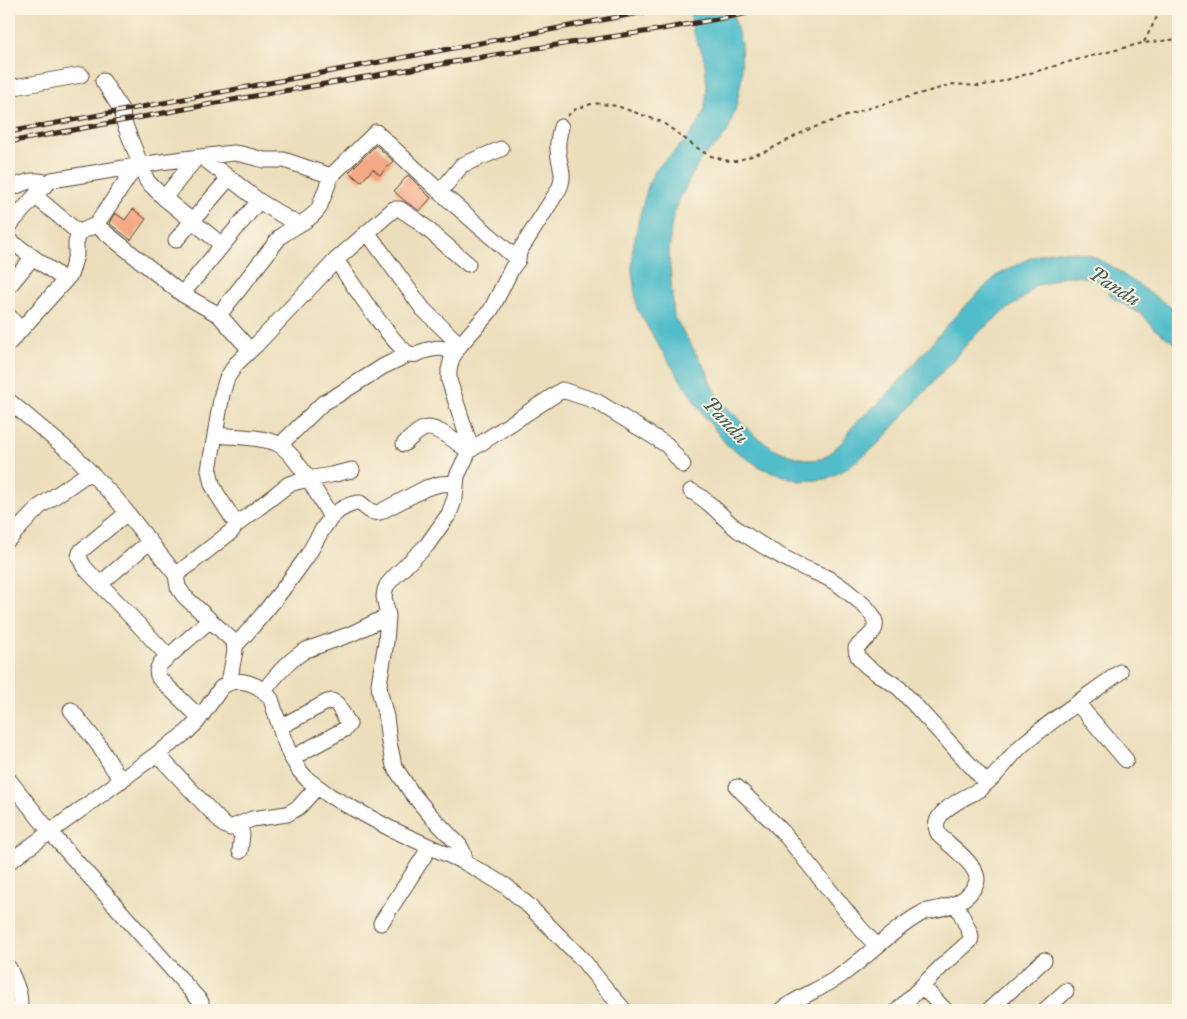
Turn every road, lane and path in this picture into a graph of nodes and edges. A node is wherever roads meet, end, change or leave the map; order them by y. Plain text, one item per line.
1 (1161, 9) edge
2 (1178, 39) edge
3 (1143, 43) junction
4 (81, 75) dead end
5 (103, 81) dead end
6 (9, 88) edge
7 (561, 127) joint
8 (501, 149) dead end
9 (199, 157) junction
10 (139, 166) junction
11 (331, 176) junction
12 (229, 178) junction
13 (47, 183) junction
14 (9, 189) edge
15 (440, 192) junction
16 (35, 196) junction
17 (164, 198) junction
18 (259, 201) junction
19 (192, 221) junction
20 (96, 225) junction
21 (298, 225) junction
22 (9, 226) edge
23 (367, 232) junction
24 (79, 233) junction
25 (9, 240) edge
26 (176, 240) dead end
27 (222, 246) junction
28 (33, 257) junction
29 (336, 260) junction
30 (518, 260) junction
31 (468, 264) dead end
32 (65, 280) junction
33 (9, 286) edge
34 (182, 294) junction
35 (9, 316) edge
36 (219, 316) junction
37 (20, 330) junction
38 (9, 343) edge
39 (457, 349) junction
40 (250, 350) junction
41 (409, 354) junction
42 (9, 401) edge
43 (215, 434) junction
44 (404, 444) dead end
45 (280, 445) junction
46 (469, 451) junction
47 (683, 465) dead end
48 (352, 470) dead end
49 (90, 472) junction
50 (308, 479) junction
51 (456, 483) junction
52 (691, 491) dead end
53 (127, 513) junction
54 (331, 517) junction
55 (235, 526) junction
56 (9, 539) edge
57 (149, 542) junction
58 (176, 575) junction
59 (100, 584) junction
60 (388, 616) junction
61 (210, 620) junction
62 (235, 646) junction
63 (168, 656) junction
64 (1120, 672) dead end
65 (230, 682) junction
66 (264, 691) junction
67 (1078, 704) junction
68 (71, 710) dead end
69 (200, 718) junction
70 (280, 727) junction
71 (157, 754) junction
72 (292, 758) junction
73 (1126, 760) dead end
74 (9, 780) edge
75 (121, 781) junction
76 (984, 785) junction
77 (317, 787) junction
78 (737, 787) dead end
79 (234, 827) junction
80 (50, 832) junction
81 (430, 847) junction
82 (240, 852) dead end
83 (9, 862) edge
84 (466, 863) junction
85 (956, 903) junction
86 (381, 923) dead end
87 (877, 946) junction
88 (1044, 960) dead end
89 (9, 968) edge
90 (922, 986) junction
91 (1066, 991) dead end
92 (201, 1002) dead end
93 (19, 1010) edge
94 (624, 1010) edge
95 (781, 1010) edge
96 (898, 1010) edge
97 (945, 1010) edge
98 (989, 1010) edge
99 (1045, 1010) edge

1 - 3 path
2 - 3 path
3 - 7 path
4 - 6 street
5 - 10 street
7 - 30 street
8 - 15 street
9 - 10 street
9 - 11 street
9 - 12 street
9 - 17 street
10 - 13 street
10 - 17 street
10 - 20 street
11 - 15 street
11 - 21 street
12 - 18 street
12 - 19 street
13 - 14 street
13 - 16 street
15 - 30 street
16 - 22 street
16 - 24 street
17 - 19 street
18 - 21 street
18 - 27 street
19 - 26 street
19 - 27 street
20 - 24 street
20 - 34 street
21 - 36 street
23 - 29 street
23 - 31 street
23 - 39 street
24 - 32 street
25 - 28 street
27 - 34 street
28 - 32 street
28 - 33 street
29 - 40 street
29 - 41 street
30 - 39 street
32 - 37 street
34 - 36 street
35 - 37 street
36 - 40 street
37 - 38 street
39 - 41 street
39 - 46 street
40 - 43 street
41 - 45 street
42 - 49 street
43 - 45 street
43 - 55 street
44 - 46 street
45 - 50 street
46 - 47 street
46 - 51 street
48 - 50 street
49 - 53 street
49 - 56 street
50 - 54 street
50 - 55 street
51 - 54 street
51 - 60 street
52 - 76 street
53 - 57 street
53 - 59 street
54 - 62 street
55 - 58 street
57 - 58 street
57 - 59 street
58 - 61 street
59 - 63 street
60 - 66 street
60 - 84 street
61 - 62 street
61 - 63 street
62 - 65 street
63 - 69 street
64 - 67 street
65 - 66 street
65 - 69 street
66 - 70 street
67 - 73 street
67 - 76 street
68 - 75 street
69 - 71 street
70 - 72 street
70 - 72 street
71 - 75 street
71 - 79 street
72 - 77 street
74 - 80 street
75 - 80 street
76 - 85 street
77 - 79 street
77 - 81 street
78 - 87 street
79 - 82 street
80 - 83 street
80 - 92 street
81 - 84 street
81 - 86 street
84 - 94 street
85 - 87 street
85 - 90 street
87 - 95 street
88 - 98 street
89 - 93 street
90 - 96 street
90 - 97 street
91 - 99 street

